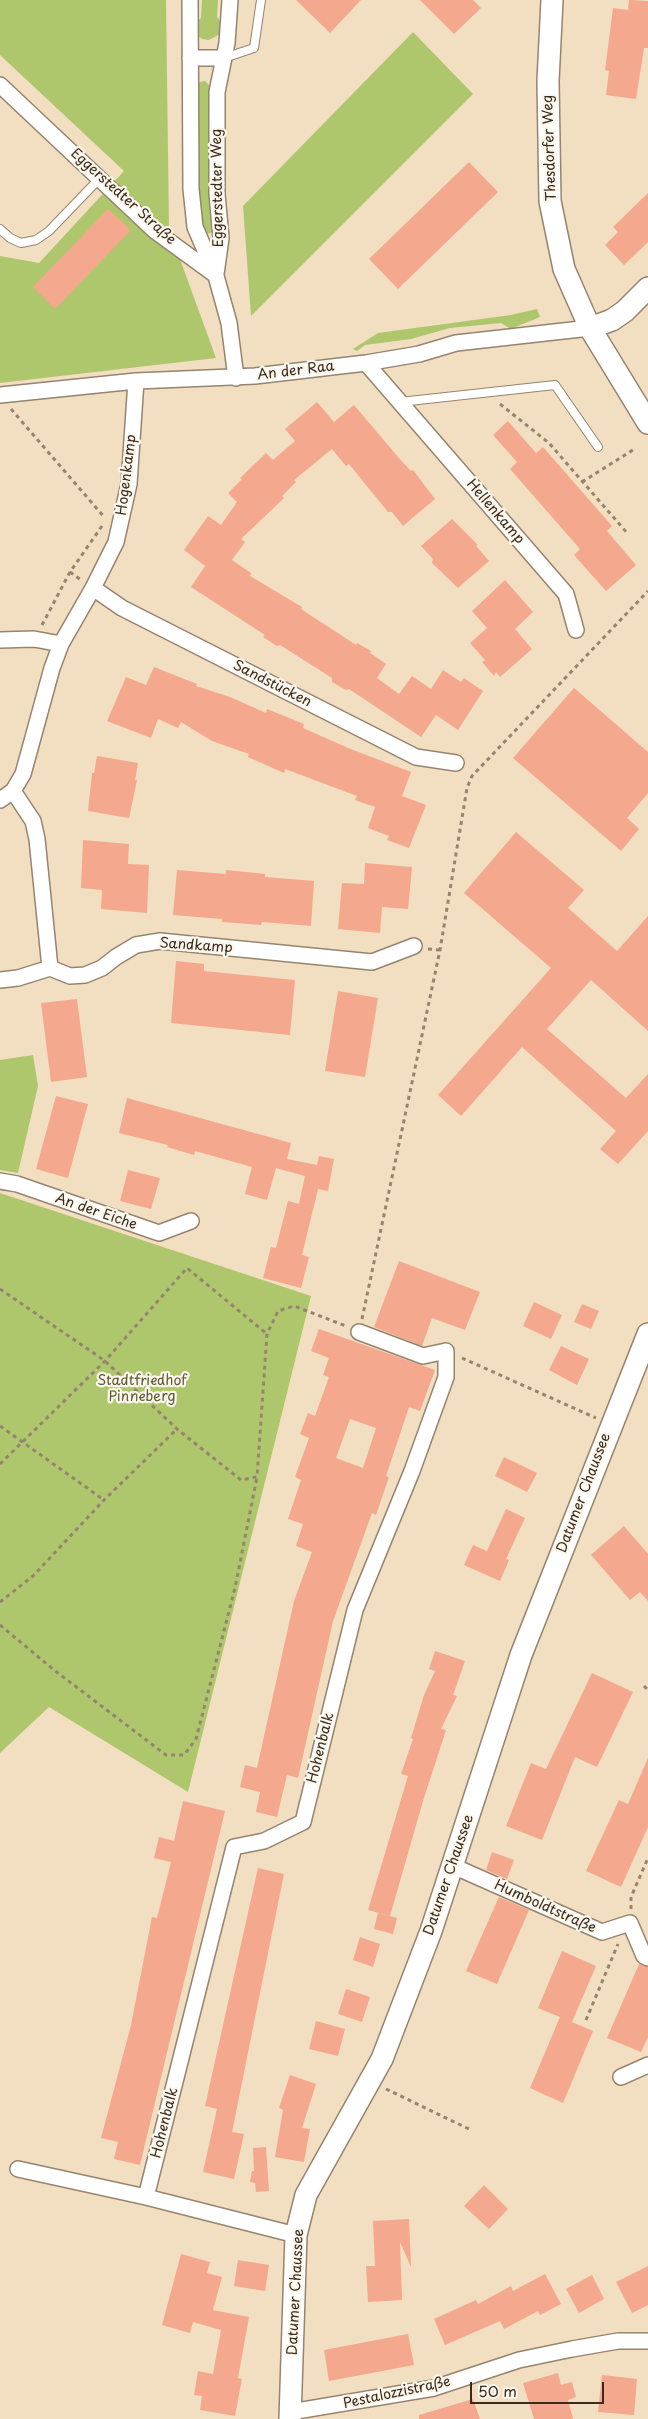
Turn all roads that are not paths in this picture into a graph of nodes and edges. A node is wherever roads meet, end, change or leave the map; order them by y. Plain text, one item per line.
1 (190, 0) edge
2 (230, 0) edge
3 (261, 0) edge
4 (552, 0) edge
5 (190, 58) junction
6 (224, 58) junction
7 (0, 85) edge
8 (100, 178) junction
9 (0, 229) edge
10 (216, 276) junction
11 (648, 288) edge
12 (590, 328) junction
13 (366, 363) junction
14 (236, 378) junction
15 (136, 381) junction
16 (4, 395) edge
17 (399, 402) junction
18 (648, 423) edge
19 (598, 447) dead end
20 (94, 588) junction
21 (576, 630) dead end
22 (0, 640) edge
23 (60, 644) junction
24 (456, 763) dead end
25 (6, 795) edge
26 (414, 946) dead end
27 (50, 968) junction
28 (0, 980) edge
29 (0, 1182) edge
30 (191, 1221) dead end
31 (360, 1332) road end
32 (648, 1334) edge
33 (453, 1866) junction
34 (648, 1958) edge
35 (648, 2065) edge
36 (621, 2077) dead end
37 (18, 2169) dead end
38 (146, 2197) junction
39 (296, 2235) junction
40 (648, 2341) edge
41 (291, 2416) edge

1 - 5 street, Eggerstedter Weg
2 - 6 street, Eggerstedter Weg
3 - 6 lane
4 - 12 street, Thesdorfer Weg
5 - 6 street
5 - 10 street, Eggerstedter Weg
6 - 10 street, Eggerstedter Weg
7 - 8 street, Eggerstedter Straße
8 - 9 lane
8 - 10 street, Eggerstedter Straße
10 - 14 street
11 - 12 street
12 - 13 street, An der Raa
12 - 18 street, Thesdorfer Weg
13 - 14 street, An der Raa
13 - 17 street, Hellenkamp
14 - 15 street, An der Raa
15 - 16 street, An der Raa
15 - 20 street, Hogenkamp
17 - 19 lane
17 - 21 street, Hellenkamp
20 - 23 street, Hogenkamp
20 - 24 street, Sandstücken
22 - 23 street
23 - 25 street, Hogenkamp
25 - 27 street
26 - 27 street, Sandkamp
27 - 28 street
29 - 30 street, An der Eiche
31 - 38 street, Hohenbalk
32 - 33 street, Datumer Chaussee
33 - 34 street, Humboldtstraße
33 - 39 street, Datumer Chaussee
35 - 36 street
37 - 38 street
38 - 39 street
39 - 41 street, Datumer Chaussee
40 - 41 street, Pestalozzistraße

